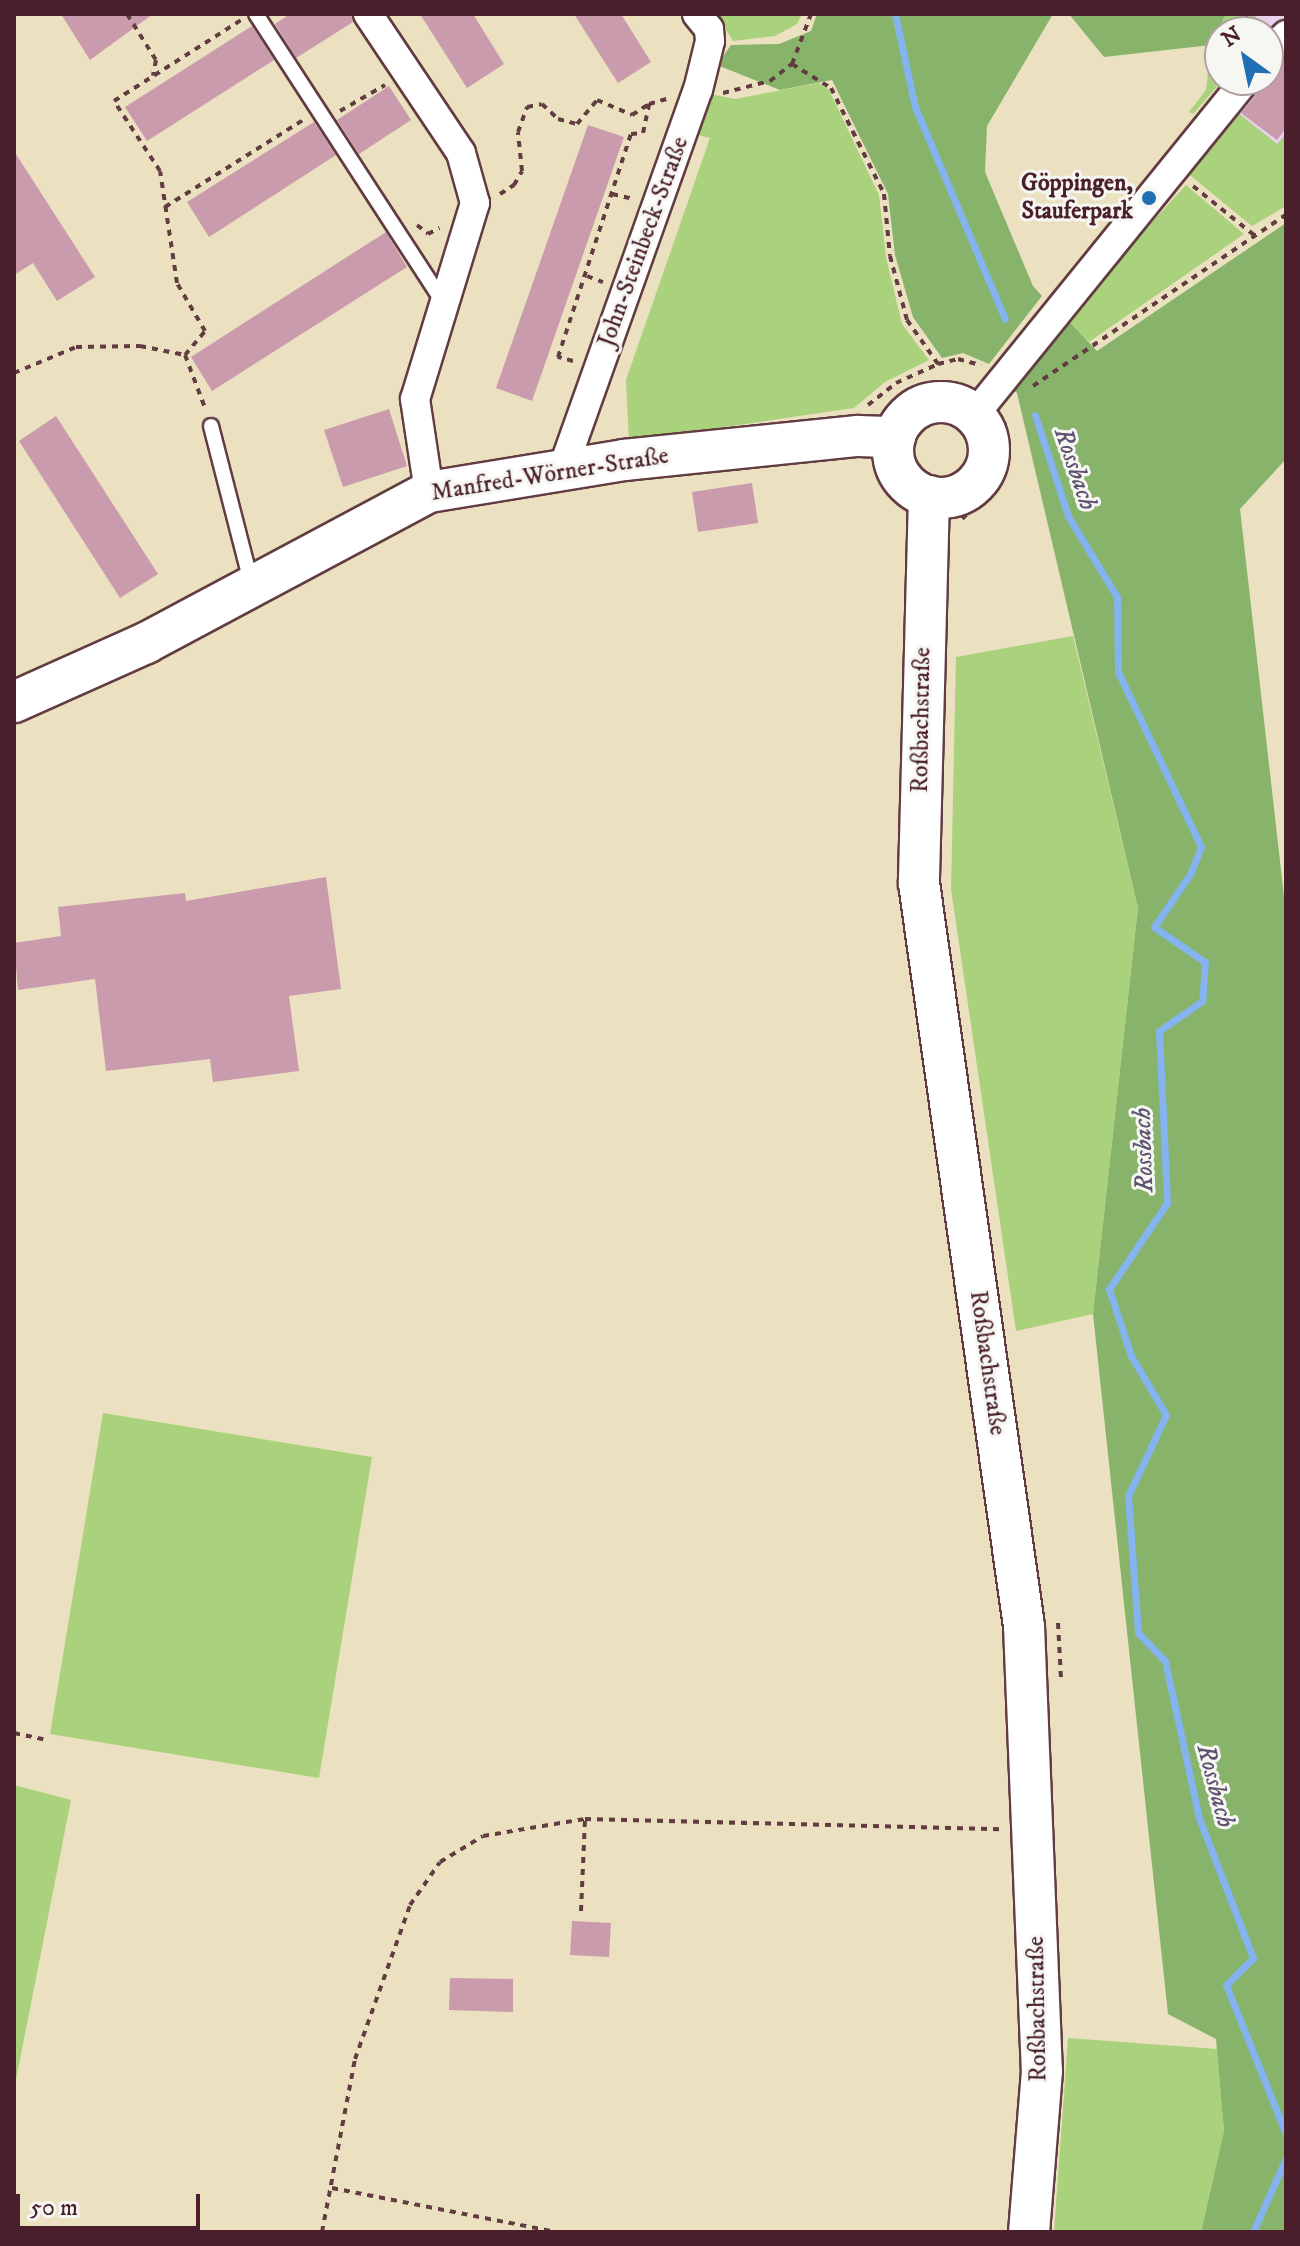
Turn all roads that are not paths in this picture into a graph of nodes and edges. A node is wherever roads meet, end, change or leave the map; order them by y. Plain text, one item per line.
1 (253, 14) edge
2 (368, 14) edge
3 (697, 14) edge
4 (1233, 96) edge
5 (445, 305) junction
6 (975, 414) junction
7 (211, 426) road end
8 (876, 436) junction
9 (562, 471) junction
10 (429, 492) junction
11 (929, 496) junction
12 (252, 587) junction
13 (14, 702) edge
14 (1029, 2232) edge

1 - 5 lane
2 - 5 street
3 - 9 street, John-Steinbeck-Straße
4 - 6 street
5 - 10 street
6 - 8 street
6 - 11 street
7 - 12 lane
8 - 9 street, Manfred-Wörner-Straße
8 - 11 street
9 - 10 street, Manfred-Wörner-Straße
10 - 12 street, Manfred-Wörner-Straße
11 - 14 street, Roßbachstraße
12 - 13 street, Manfred-Wörner-Straße

